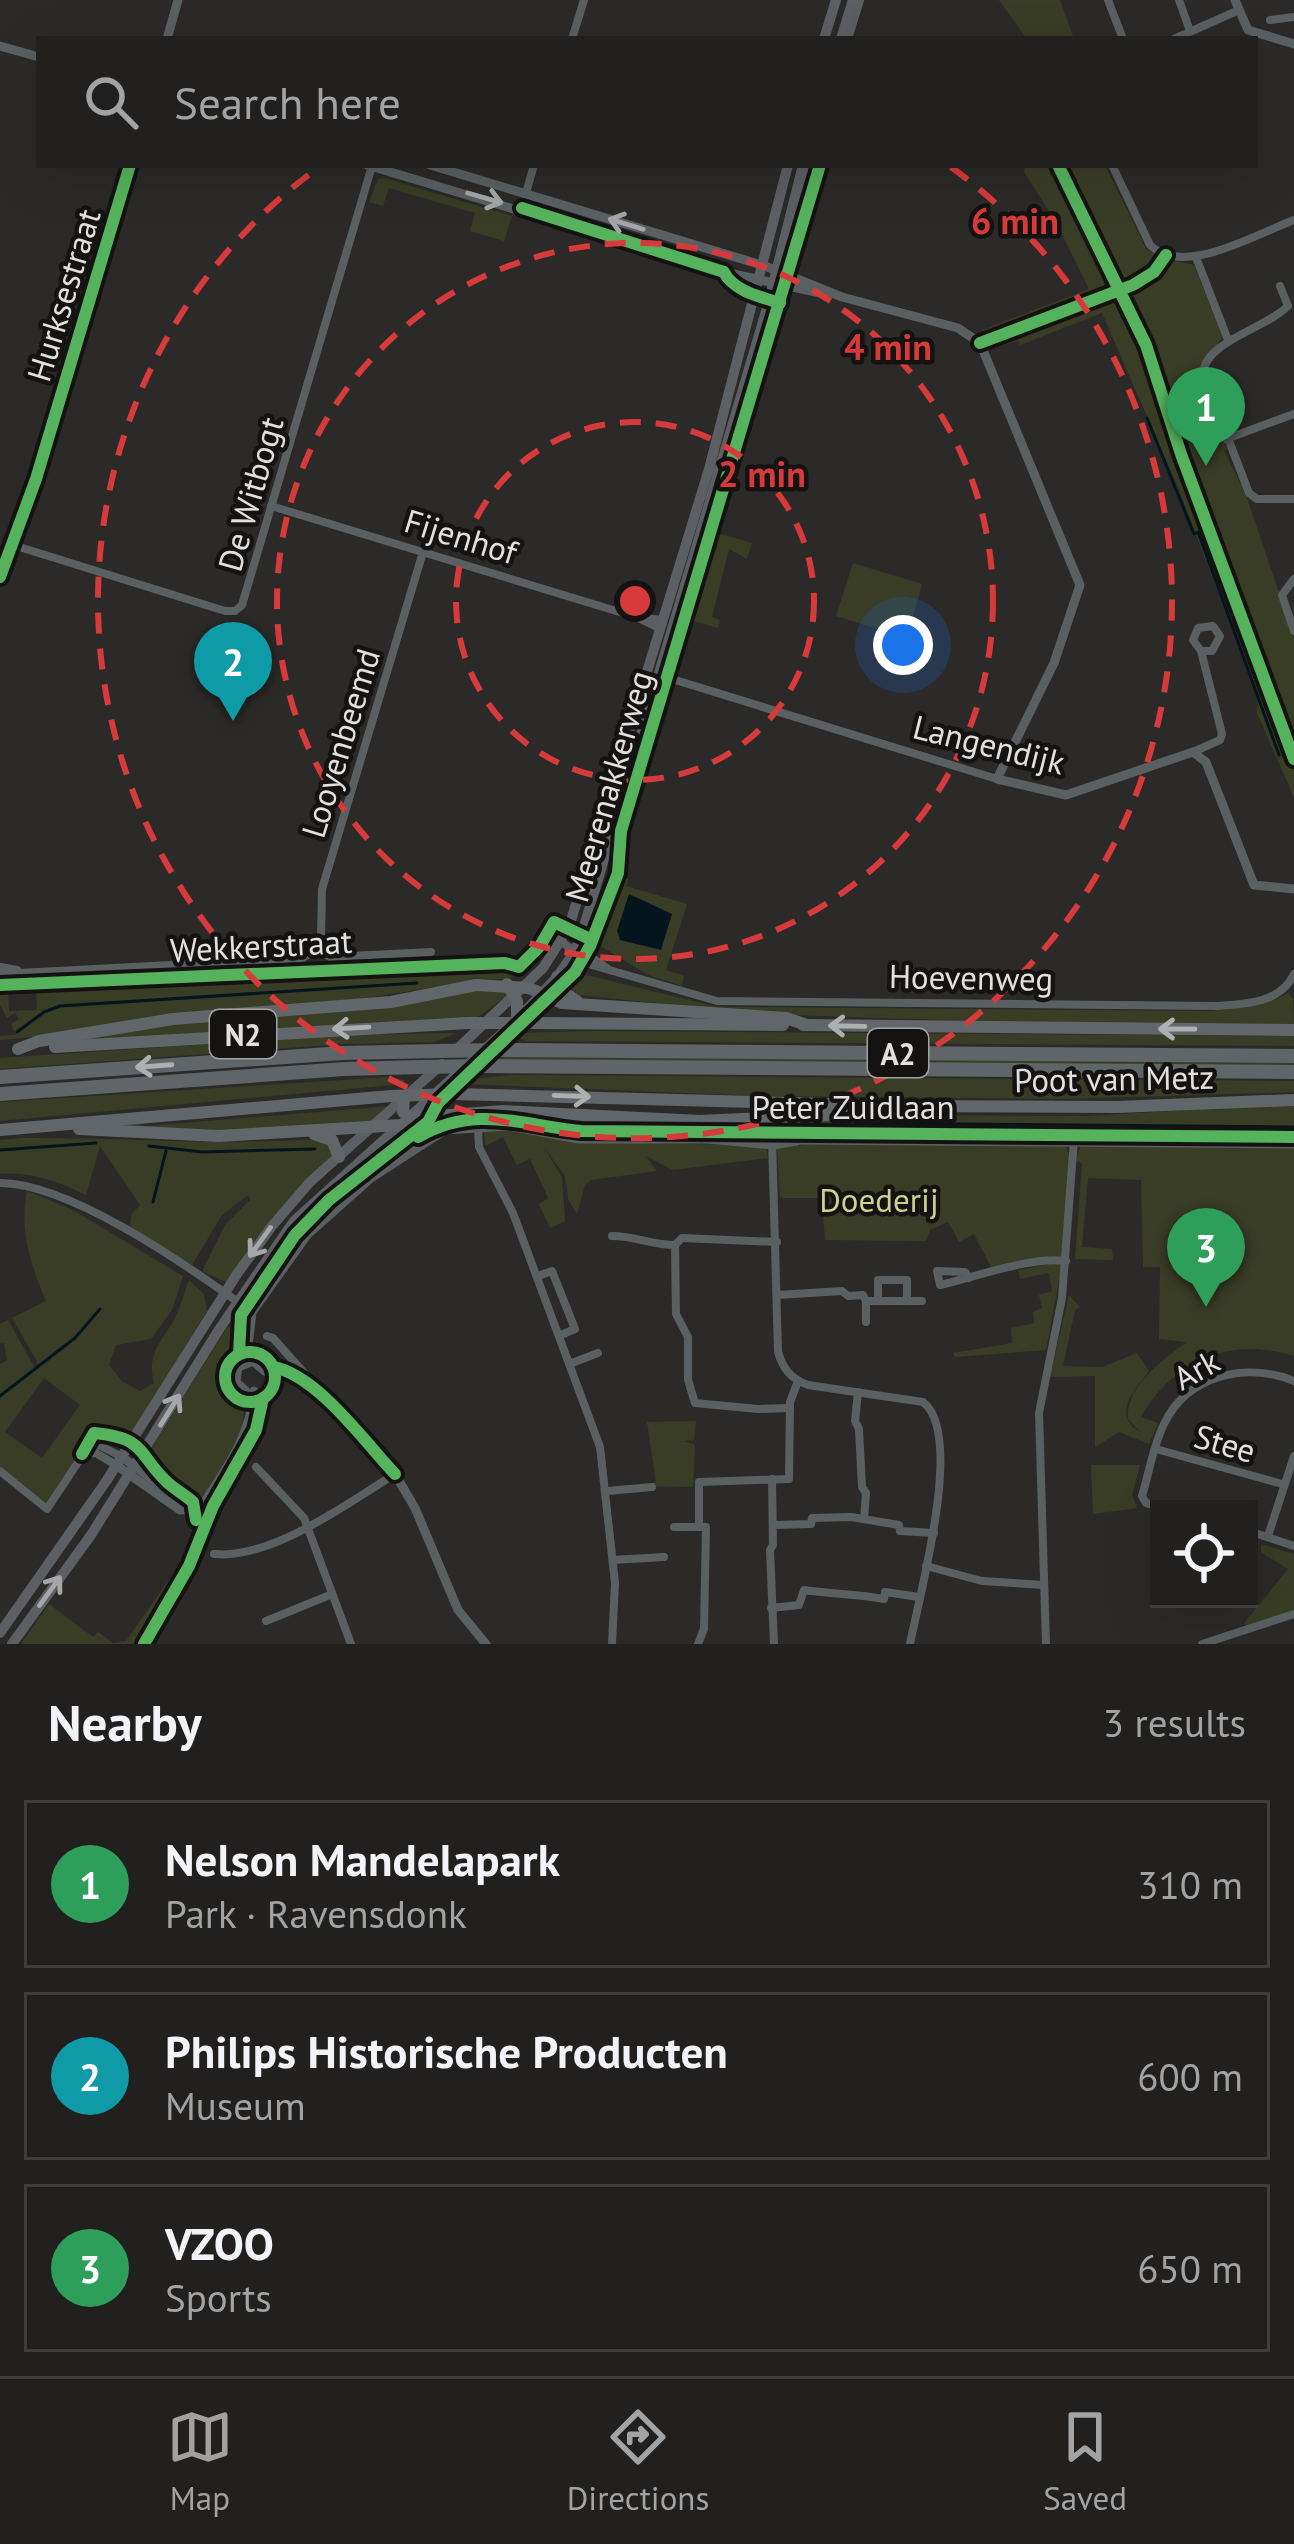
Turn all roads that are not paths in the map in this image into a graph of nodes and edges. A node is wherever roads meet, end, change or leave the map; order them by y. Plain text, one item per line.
1 (178, 0) edge
2 (584, 0) edge
3 (836, 0) edge
4 (856, 0) edge
5 (1108, 0) edge
6 (1179, 0) edge
7 (1237, 5) edge
8 (1294, 17) edge
9 (1270, 20) dead end
10 (167, 36) edge
11 (573, 36) edge
12 (825, 36) edge
13 (846, 36) edge
14 (1122, 36) edge
15 (1183, 36) edge
16 (1294, 44) edge
17 (3, 46) edge
18 (36, 56) edge
19 (129, 168) edge
20 (369, 168) edge
21 (377, 168) edge
22 (440, 168) edge
23 (534, 168) edge
24 (788, 168) edge
25 (806, 168) edge
26 (1113, 168) edge
27 (526, 193) junction
28 (522, 208) junction
29 (1294, 220) edge
30 (1197, 260) junction
31 (771, 269) junction
32 (767, 283) junction
33 (1280, 286) dead end
34 (842, 297) junction
35 (1291, 311) edge
36 (1228, 340) junction
37 (1294, 414) edge
38 (1226, 439) junction
39 (1294, 499) edge
40 (271, 506) junction
41 (14, 545) junction
42 (423, 552) junction
43 (0, 577) edge
44 (1294, 579) edge
45 (660, 624) junction
46 (1294, 631) edge
47 (1202, 651) dead end
48 (658, 675) junction
49 (1193, 752) junction
50 (997, 778) junction
51 (1294, 889) edge
52 (562, 942) junction
53 (316, 949) junction
54 (576, 950) junction
55 (431, 952) dead end
56 (0, 970) edge
57 (1294, 974) edge
58 (557, 977) junction
59 (515, 989) junction
60 (543, 994) junction
61 (578, 1002) junction
62 (524, 1021) junction
63 (807, 1025) junction
64 (1294, 1030) edge
65 (18, 1049) junction
66 (0, 1051) edge
67 (1294, 1056) edge
68 (1294, 1072) edge
69 (0, 1077) edge
70 (0, 1094) edge
71 (398, 1097) junction
72 (1294, 1100) edge
73 (904, 1106) junction
74 (406, 1122) junction
75 (54, 1126) junction
76 (478, 1126) junction
77 (374, 1128) junction
78 (0, 1130) edge
79 (307, 1132) junction
80 (1074, 1141) junction
81 (772, 1142) junction
82 (1294, 1144) edge
83 (339, 1157) junction
84 (0, 1183) edge
85 (612, 1236) dead end
86 (777, 1242) junction
87 (675, 1245) junction
88 (1066, 1261) junction
89 (538, 1276) junction
90 (969, 1278) dead end
91 (225, 1293) junction
92 (778, 1295) junction
93 (922, 1300) dead end
94 (872, 1301) junction
95 (907, 1301) junction
96 (238, 1302) junction
97 (866, 1322) dead end
98 (561, 1335) junction
99 (267, 1336) dead end
100 (598, 1353) dead end
101 (249, 1362) junction
102 (572, 1363) junction
103 (265, 1377) junction
104 (301, 1379) junction
105 (798, 1381) junction
106 (1294, 1381) edge
107 (250, 1391) junction
108 (858, 1392) junction
109 (790, 1408) junction
110 (1156, 1449) junction
111 (1294, 1456) edge
112 (119, 1461) junction
113 (256, 1467) dead end
114 (132, 1470) junction
115 (0, 1471) edge
116 (395, 1474) junction
117 (772, 1479) junction
118 (1282, 1484) junction
119 (652, 1486) dead end
120 (607, 1491) junction
121 (1150, 1503) edge
122 (864, 1519) junction
123 (772, 1525) junction
124 (308, 1526) junction
125 (674, 1527) dead end
126 (699, 1527) junction
127 (934, 1533) junction
128 (1258, 1533) edge
129 (1268, 1536) junction
130 (1294, 1546) edge
131 (214, 1554) dead end
132 (664, 1557) dead end
133 (613, 1560) junction
134 (926, 1566) junction
135 (1044, 1585) junction
136 (330, 1595) junction
137 (919, 1598) junction
138 (771, 1608) junction
139 (1294, 1615) edge
140 (266, 1621) dead end
141 (2, 1627) edge
142 (1217, 1642) edge
143 (14, 1643) edge
144 (351, 1644) edge
145 (486, 1644) edge
146 (612, 1644) edge
147 (698, 1644) edge
148 (774, 1644) edge
149 (910, 1644) edge
150 (1046, 1644) edge
151 (1202, 1644) edge

1 - 10 street
2 - 11 street
3 - 12 main road
4 - 13 main road
5 - 14 street
6 - 15 street
7 - 15 street
7 - 16 street
8 - 9 street
17 - 18 street
19 - 41 street, Hurksestraat
20 - 40 street, De Witbogt
21 -> 28 street
22 - 27 street
23 - 27 street
24 - 31 main road, Meerenakkerweg
25 - 31 main road, Meerenakkerweg
26 - 30 street
27 - 28 street
31 -> 27 street
28 - 32 street
29 - 30 street
30 - 36 street
31 - 32 main road, Meerenakkerweg
31 - 34 street
32 - 34 street
32 - 45 main road, Meerenakkerweg
32 - 48 main road, Meerenakkerweg
33 - 35 street
34 - 50 street
35 - 36 street
36 - 38 street
37 - 38 street
38 - 39 street
40 - 41 street, De Witbogt
40 - 42 street, Fijenhof
41 - 43 street, Hurksestraat
42 - 45 street, Fijenhof
42 - 53 street, Looyenbeemd
44 - 46 street
45 - 52 main road, Meerenakkerweg
47 - 49 street
48 - 50 street, Langendijk
48 - 54 main road, Meerenakkerweg
49 - 50 street, Langendijk
49 - 51 street
52 - 54 street, Hoevenweg
52 - 59 main road, Meerenakkerweg
53 - 55 street, Wekkerstraat
53 - 56 street, Wekkerstraat
54 - 57 street, Hoevenweg
54 - 58 main road, Meerenakkerweg
58 - 60 main road, Meerenakkerweg
58 - 61 highway
59 - 60 highway
59 - 62 highway
59 - 65 highway, N2
59 - 71 main road, Meerenakkerweg
60 - 61 highway, N2
60 - 62 main road, Meerenakkerweg
61 - 63 highway, N2
62 - 63 highway, Poot van Metz / N2
62 -> 65 highway, Poot van Metz / N2, bridge
62 - 74 main road, Meerenakkerweg
64 -> 63 highway, Poot van Metz / N2
65 - 66 highway, Poot van Metz / N2
67 -> 69 highway, Poot van Metz / A2, bridge
68 - 70 highway, Poot van Metz / A2, bridge
71 -> 73 highway, Poot van Metz / N2, bridge
71 - 74 highway
71 - 75 highway, Poot van Metz / N2
71 - 77 main road, Meerenakkerweg
72 - 73 highway, Poot van Metz / N2
73 - 74 highway, N2
74 - 77 highway
74 - 96 main road, Meerenakkerweg
75 - 78 highway, Poot van Metz / N2
75 - 79 highway, N2
76 - 81 street, Peter Zuidlaan
76 - 89 street
76 - 101 street, Peter Zuidlaan
77 - 79 highway, N2
77 - 83 main road, Meerenakkerweg
79 - 83 highway
80 - 81 street, Peter Zuidlaan
80 - 82 street, Peter Zuidlaan
80 - 88 street
81 - 86 street
83 -> 91 main road, Meerenakkerweg
84 - 91 street
85 - 87 street
86 - 87 street
86 - 92 street
87 - 109 street
88 - 90 street
88 - 135 street
89 - 98 street
89 - 98 street
91 - 96 street
91 - 112 main road, Meerenakkerweg
92 - 94 street
92 - 105 street
93 - 95 street
94 - 95 street
94 - 95 street
94 - 97 street
114 -> 96 main road, Meerenakkerweg
98 - 102 street
99 - 104 street
100 - 102 street
101 - 103 street
101 - 107 street
102 - 120 street
103 - 104 street
103 - 107 street
104 - 116 street
105 - 108 street
105 - 109 street
106 - 110 street, Ark
107 - 114 street
108 - 122 street
108 - 127 street
109 - 117 street
110 - 118 street, Stee
110 - 121 street, Ark
111 - 118 street
112 - 114 street
112 - 115 street
112 - 141 main road, Meerenakkerweg
113 - 124 street
143 -> 114 main road, Meerenakkerweg
116 - 124 street
116 - 145 street
117 - 123 street
117 - 126 street
118 - 129 street
119 - 120 street
120 - 133 street
122 - 123 street
122 - 127 street
123 - 138 street
124 - 131 street
124 - 136 street
125 - 126 street
126 - 147 street
127 - 134 street
128 - 129 street
129 - 130 street
132 - 133 street
133 - 146 street
134 - 135 street
134 - 137 street
135 - 150 street
136 - 140 street
136 - 144 street
137 - 138 street
137 - 149 street
138 - 148 street
139 - 142 street
142 - 151 street

